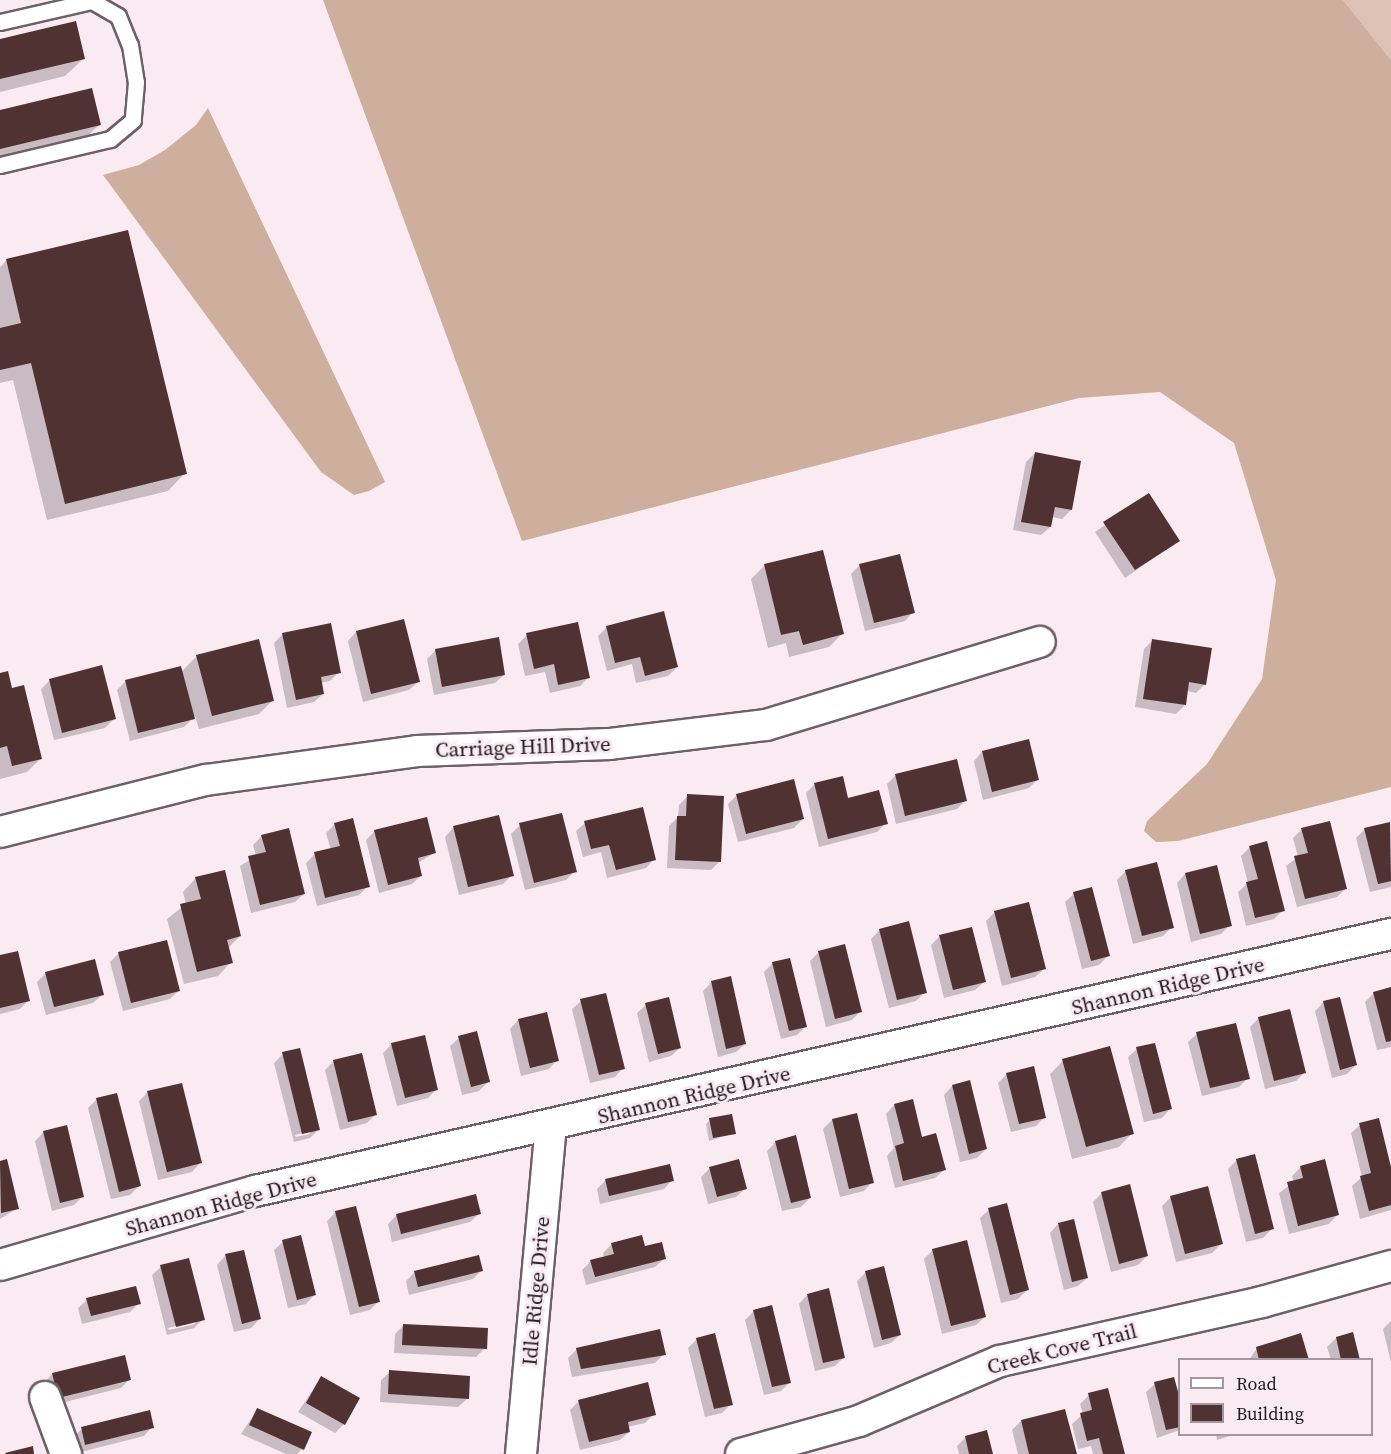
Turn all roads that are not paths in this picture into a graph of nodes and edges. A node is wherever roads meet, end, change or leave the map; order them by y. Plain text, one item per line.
1 (98, 2) edge
2 (0, 22) edge
3 (0, 165) edge
4 (1040, 642) dead end
5 (0, 832) edge
6 (1391, 934) edge
7 (551, 1127) junction
8 (0, 1265) edge
9 (1391, 1266) edge
10 (45, 1397) dead end
11 (66, 1454) edge
12 (521, 1454) edge
13 (741, 1454) edge

1 - 2 lane
1 - 3 lane
4 - 5 street, Carriage Hill Drive
6 - 7 street, Shannon Ridge Drive
7 - 8 street, Shannon Ridge Drive
7 - 12 street, Idle Ridge Drive
9 - 13 street, Creek Cove Trail
10 - 11 street

